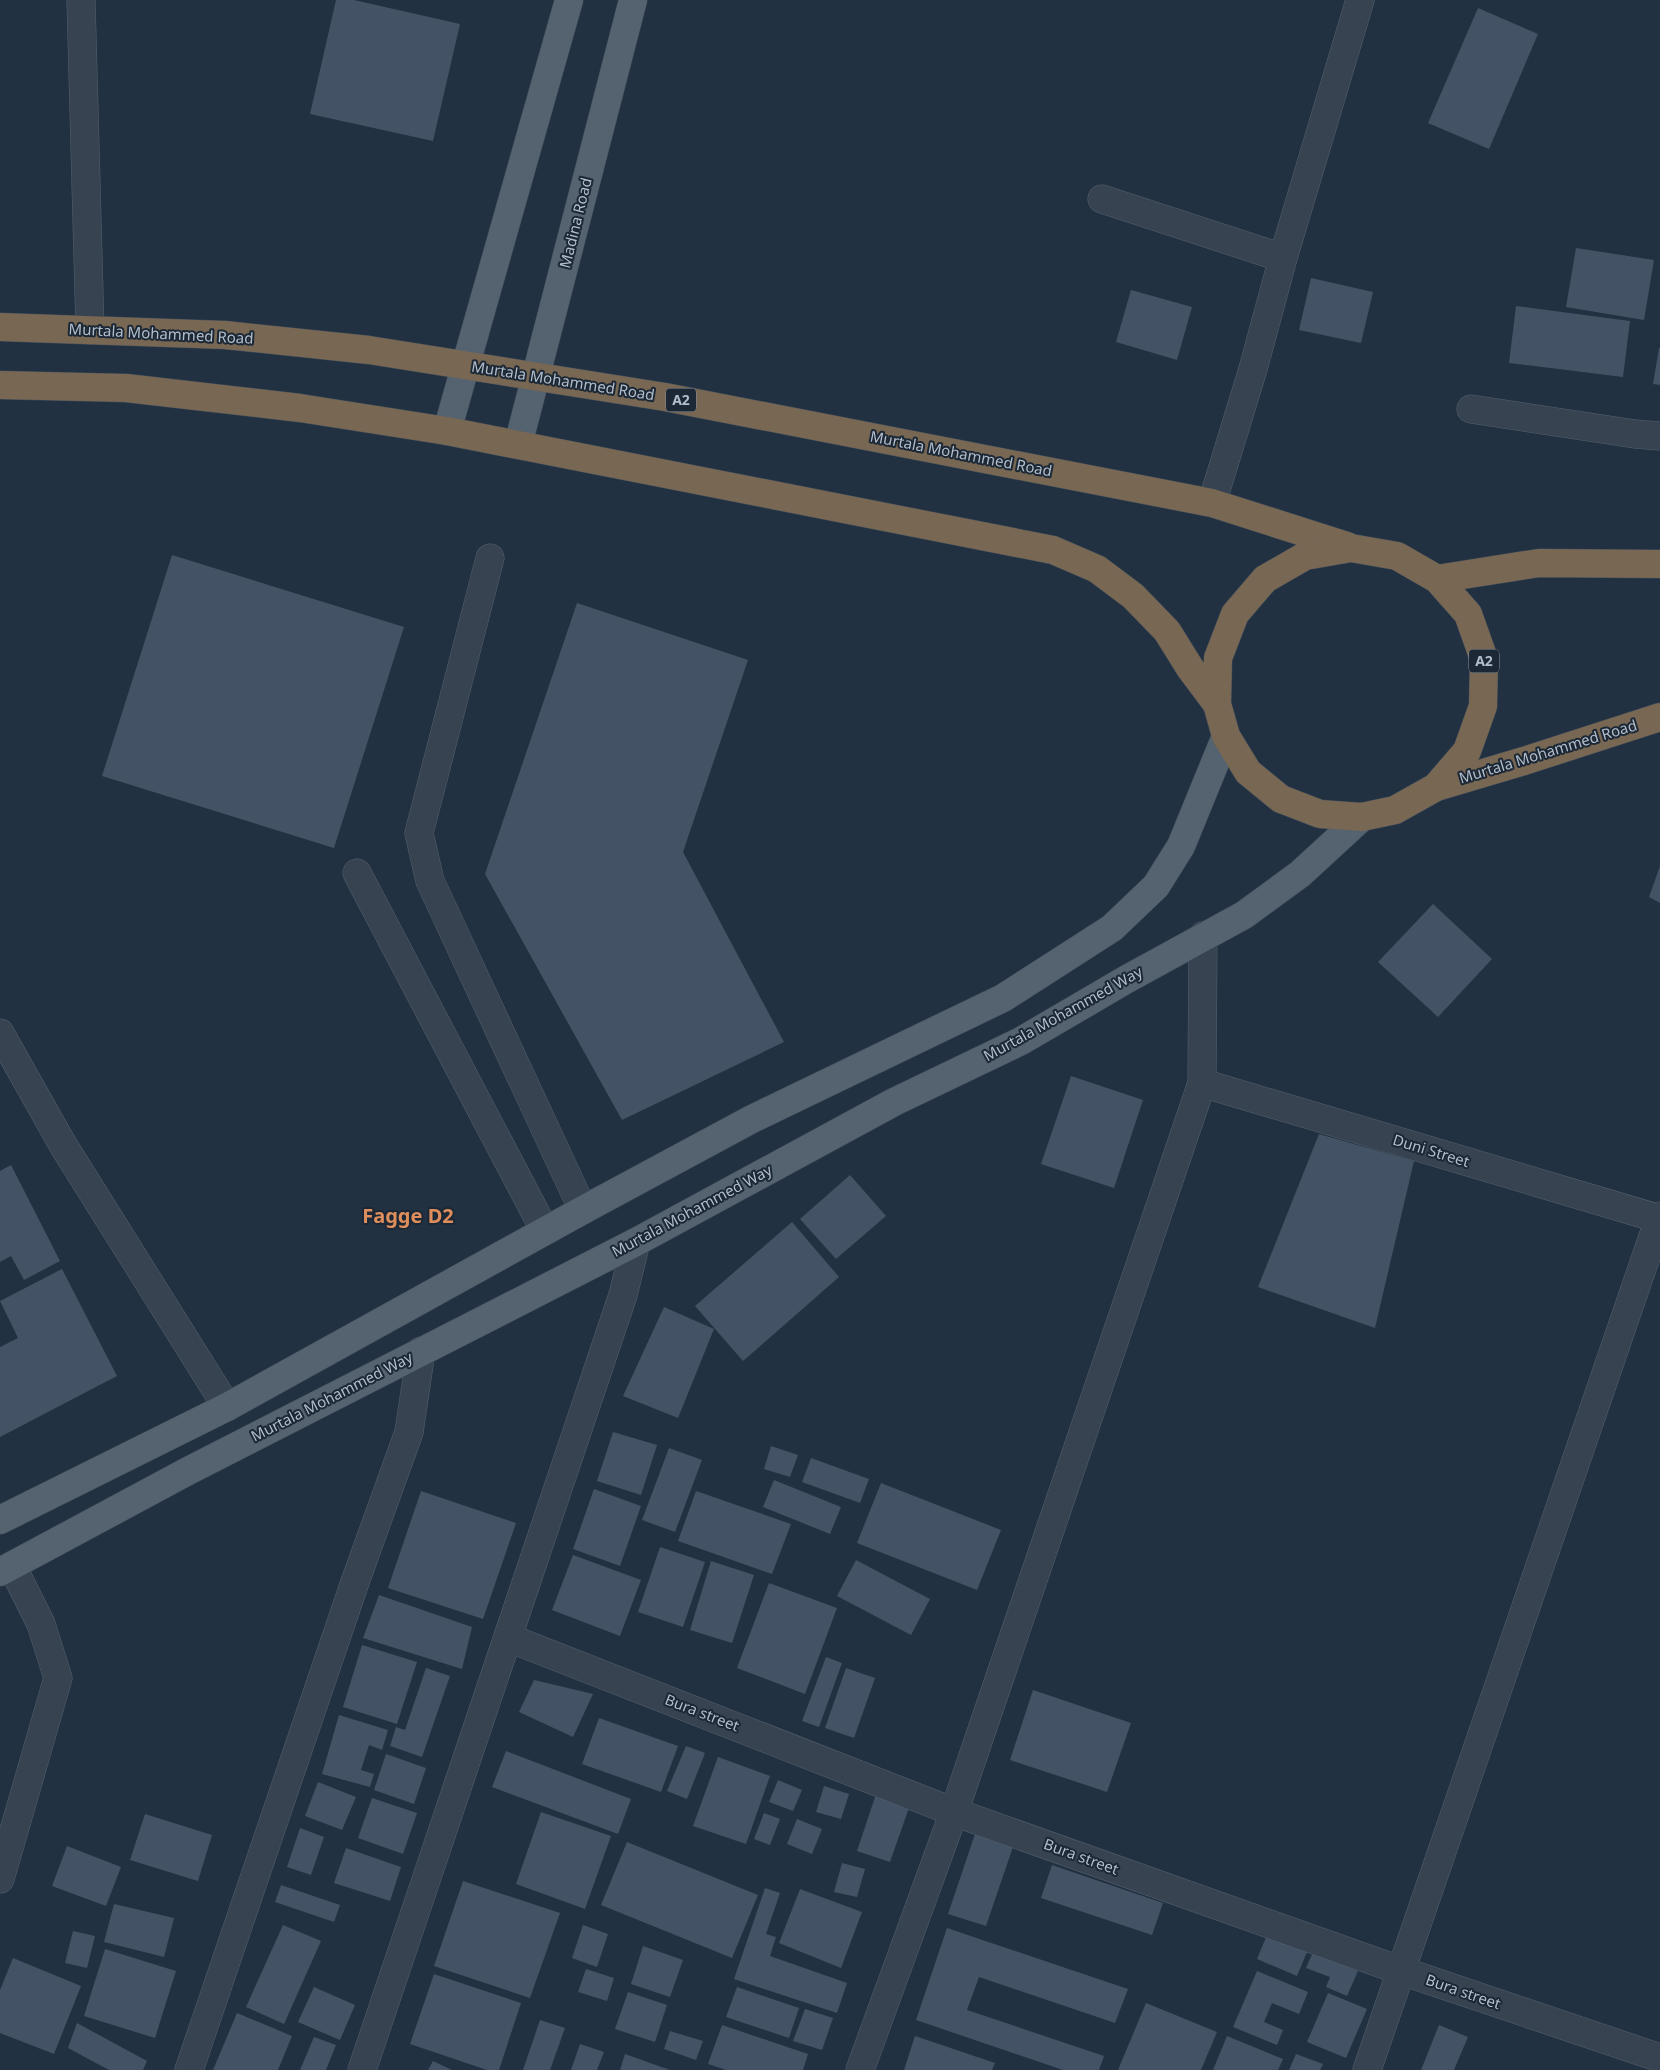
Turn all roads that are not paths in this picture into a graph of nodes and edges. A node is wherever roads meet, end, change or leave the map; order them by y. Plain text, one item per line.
1 (81, 0) edge
2 (569, 0) edge
3 (633, 0) edge
4 (1360, 0) edge
5 (1102, 199) dead end
6 (1283, 258) junction
7 (0, 327) edge
8 (90, 330) junction
9 (467, 365) junction
10 (536, 377) junction
11 (0, 385) edge
12 (1471, 409) dead end
13 (447, 431) junction
14 (1660, 436) edge
15 (518, 445) junction
16 (1212, 503) junction
17 (1351, 548) junction
18 (490, 558) dead end
19 (1660, 564) edge
20 (1438, 579) junction
21 (1217, 704) junction
22 (1660, 716) edge
23 (1226, 736) junction
24 (1436, 786) junction
25 (1362, 817) junction
26 (357, 873) dead end
27 (1203, 936) junction
28 (0, 1033) edge
29 (1202, 1083) junction
30 (583, 1210) junction
31 (1660, 1218) edge
32 (545, 1231) junction
33 (636, 1242) junction
34 (421, 1351) junction
35 (227, 1407) junction
36 (0, 1520) edge
37 (6, 1569) edge
38 (509, 1638) junction
39 (954, 1812) junction
40 (0, 1879) edge
41 (1402, 1972) junction
42 (1660, 2058) edge
43 (189, 2070) edge
44 (362, 2070) edge
45 (860, 2070) edge
46 (1367, 2070) edge

1 - 8 street
2 - 9 main road
3 - 10 main road, Madina Road
4 - 6 street
5 - 6 street
6 - 16 street
7 - 8 highway, Murtala Mohammed Road / A2
8 - 9 highway, Murtala Mohammed Road / A2
9 - 10 highway, Murtala Mohammed Road / A2
9 - 13 main road
10 - 15 main road, Madina Road
10 - 16 highway, Murtala Mohammed Road / A2
11 - 13 highway, A2
12 - 14 street
13 - 15 highway, A2
15 - 21 highway, A2
16 - 17 highway, Murtala Mohammed Road / A2
17 - 20 highway, A2
17 - 21 highway, A2
18 - 30 street
19 - 20 highway
20 - 24 highway, A2
21 - 23 highway, A2
22 - 24 highway, Murtala Mohammed Road / A2
23 - 25 highway, A2
23 - 30 main road
24 - 25 highway, A2
25 - 27 main road, Murtala Mohammed Way
26 - 32 street
27 - 29 street
27 - 33 main road, Murtala Mohammed Way
28 - 35 street
29 - 31 street, Duni Street
29 - 39 street
30 - 32 main road
31 - 41 street
32 - 35 main road
33 - 34 main road, Murtala Mohammed Way
33 - 38 street
34 - 37 main road, Murtala Mohammed Way
34 - 43 street
35 - 36 main road
37 - 40 street
38 - 39 street, Bura street
38 - 44 street
39 - 41 street, Bura street
39 - 45 street
41 - 42 street, Bura street
41 - 46 street

